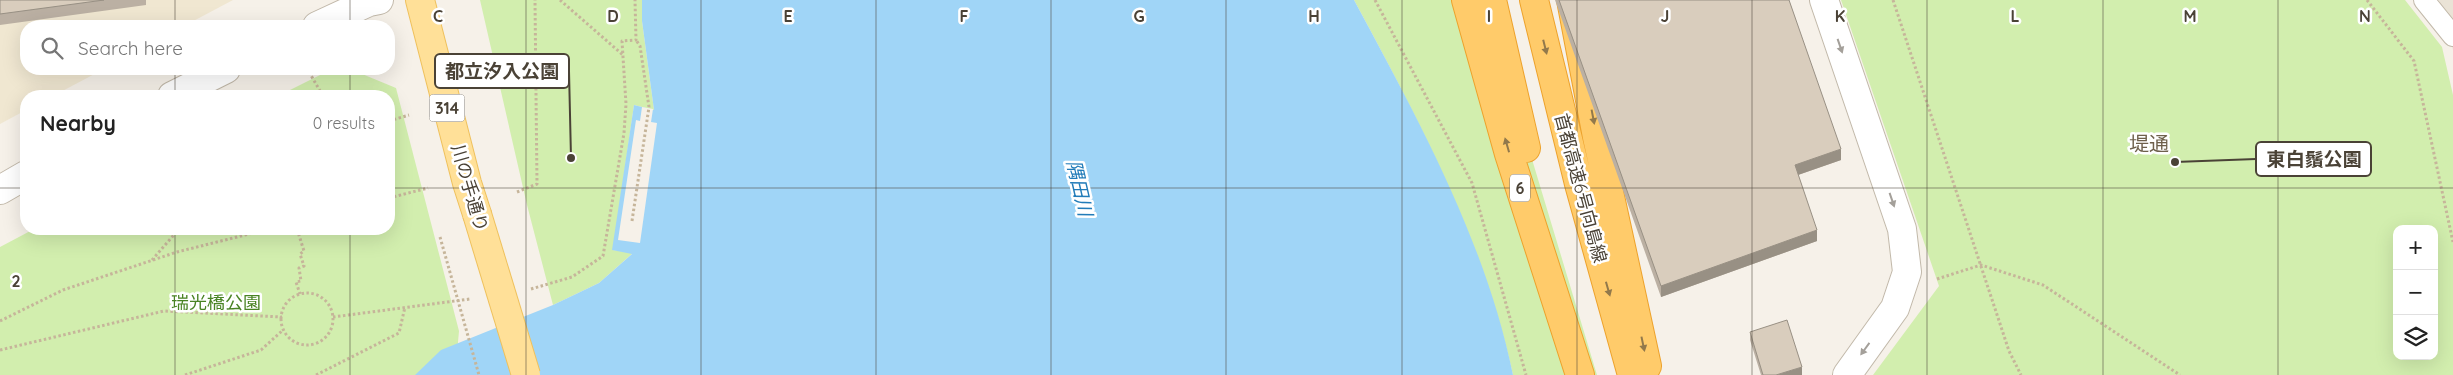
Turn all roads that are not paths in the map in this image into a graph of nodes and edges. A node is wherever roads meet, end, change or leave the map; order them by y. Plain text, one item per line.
1 (379, 0) edge
2 (420, 0) edge
3 (1466, 0) edge
4 (1492, 0) edge
5 (1534, 0) edge
6 (1571, 0) edge
7 (1824, 0) edge
8 (2424, 0) edge
9 (330, 20) edge
10 (2453, 36) edge
11 (214, 75) edge
12 (184, 90) edge
13 (20, 179) edge
14 (0, 190) edge
15 (526, 375) edge
16 (1581, 375) edge
17 (1632, 375) edge
18 (1650, 375) edge
19 (1846, 375) edge

1 - 9 street
2 - 15 main road, 川の手通り / 314, bridge
16 -> 3 highway, 6
4 - 16 highway
5 -> 17 highway, 首都高速6号向島線
6 -> 18 highway
7 -> 19 street
8 - 10 lane
11 - 12 street
13 - 14 street

